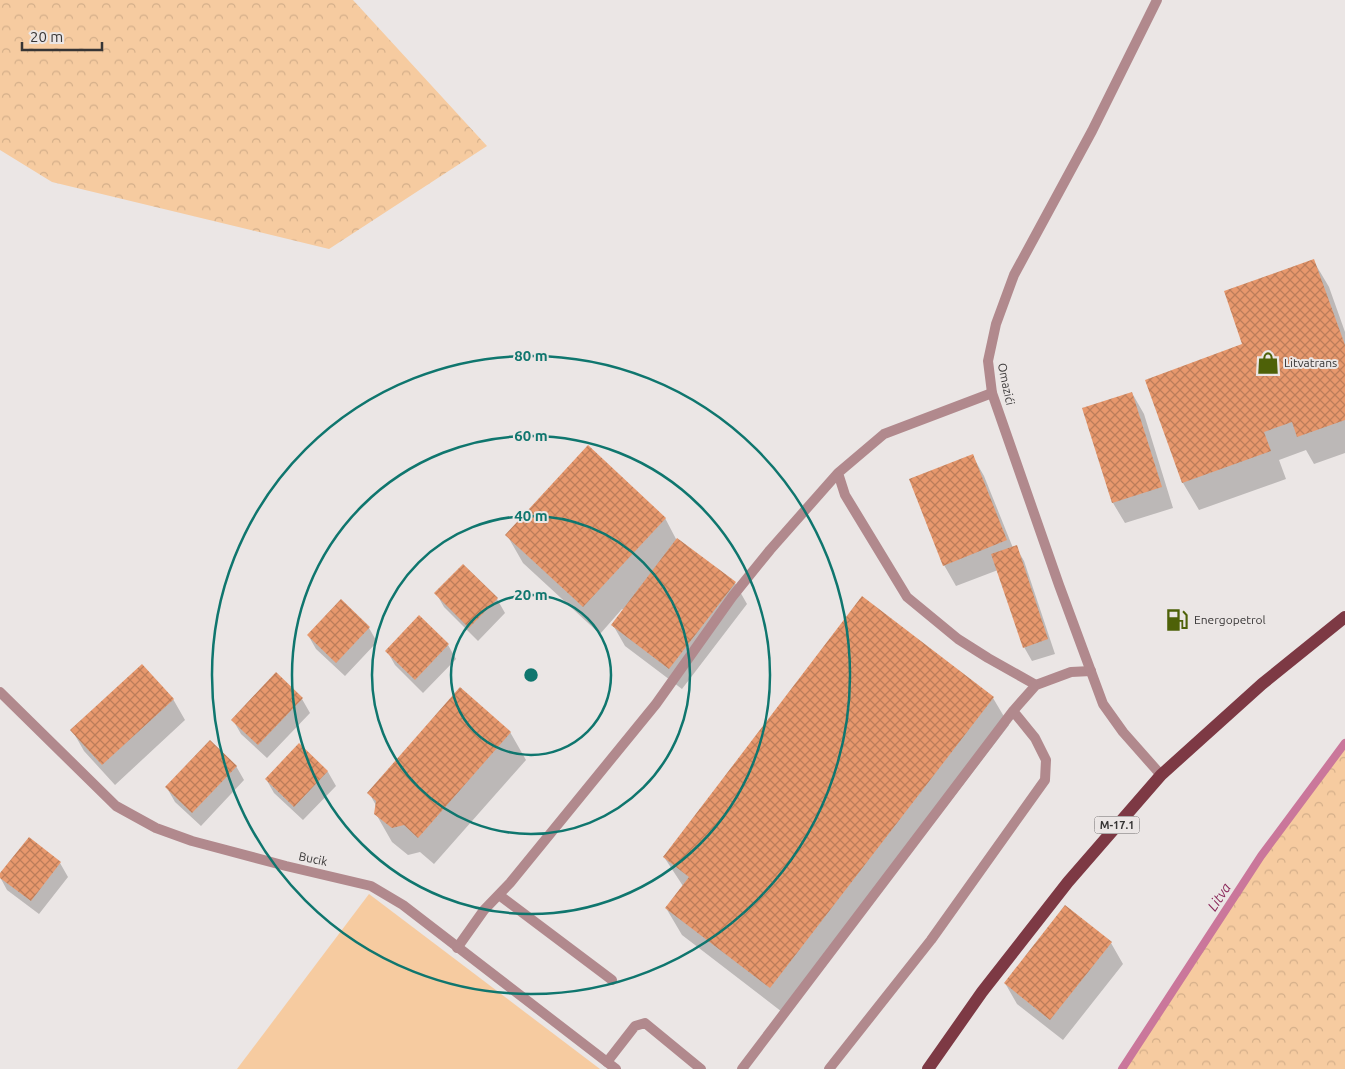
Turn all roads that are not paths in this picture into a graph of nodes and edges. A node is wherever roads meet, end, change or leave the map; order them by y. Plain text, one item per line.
1 (1157, 0) edge
2 (992, 392) junction
3 (838, 473) junction
4 (1345, 617) edge
5 (1091, 671) junction
6 (1036, 685) junction
7 (0, 692) edge
8 (1013, 712) junction
9 (1161, 775) junction
10 (499, 895) junction
11 (456, 948) junction
12 (612, 980) dead end
13 (607, 1062) junction
14 (616, 1069) edge
15 (701, 1069) edge
16 (742, 1069) edge
17 (829, 1069) edge
18 (928, 1069) edge

1 - 2 street, Omazići
2 - 3 street
2 - 5 street, Omazići
3 - 6 street
3 - 10 street
4 - 9 main road, M-17.1
5 - 6 street
5 - 9 street, Omazići
6 - 8 street
7 - 11 street, Bucik
8 - 16 street
8 - 17 street
9 - 18 main road, M-17.1
10 - 11 street
10 - 12 street
11 - 13 street, Bucik
13 - 14 street, Bucik
13 - 15 street

